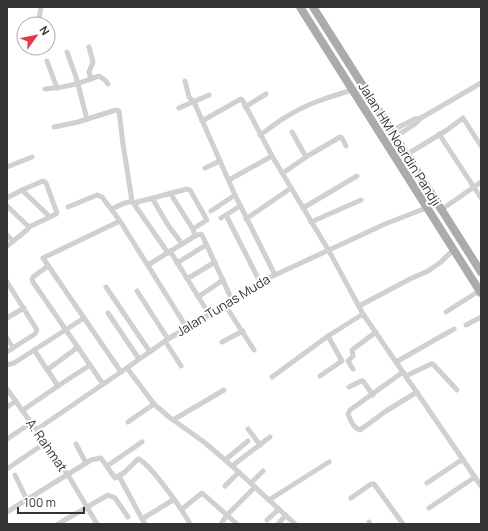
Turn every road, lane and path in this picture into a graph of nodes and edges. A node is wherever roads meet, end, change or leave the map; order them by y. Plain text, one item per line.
1 (300, 7) edge
2 (313, 7) edge
3 (89, 47) dead end
4 (67, 52) dead end
5 (47, 61) dead end
6 (91, 79) junction
7 (185, 81) dead end
8 (481, 83) edge
9 (108, 84) dead end
10 (78, 85) junction
11 (57, 88) junction
12 (45, 89) dead end
13 (352, 90) junction
14 (266, 94) dead end
15 (209, 95) dead end
16 (194, 102) junction
17 (245, 107) junction
18 (179, 108) dead end
19 (87, 119) junction
20 (202, 121) junction
21 (54, 127) dead end
22 (292, 132) dead end
23 (393, 134) junction
24 (440, 134) junction
25 (260, 135) junction
26 (346, 146) dead end
27 (481, 146) edge
28 (406, 155) junction
29 (272, 156) junction
30 (32, 157) dead end
31 (306, 157) junction
32 (220, 161) junction
33 (7, 167) edge
34 (205, 168) dead end
35 (283, 173) junction
36 (357, 176) dead end
37 (229, 180) junction
38 (481, 182) edge
39 (474, 187) junction
40 (291, 188) junction
41 (22, 190) junction
42 (170, 193) junction
43 (235, 195) junction
44 (7, 198) edge
45 (152, 198) junction
46 (481, 198) edge
47 (361, 200) dead end
48 (133, 202) junction
49 (7, 206) edge
50 (240, 206) junction
51 (68, 207) dead end
52 (303, 208) junction
53 (426, 208) junction
54 (112, 209) junction
55 (441, 210) junction
56 (212, 211) dead end
57 (50, 217) junction
58 (246, 219) junction
59 (120, 221) junction
60 (311, 222) junction
61 (29, 227) junction
62 (193, 229) junction
63 (7, 235) edge
64 (195, 236) junction
65 (13, 241) junction
66 (182, 244) junction
67 (206, 244) junction
68 (7, 246) edge
69 (328, 250) junction
70 (453, 250) junction
71 (169, 252) junction
72 (215, 262) junction
73 (177, 263) junction
74 (148, 265) junction
75 (48, 266) junction
76 (481, 272) edge
77 (274, 274) junction
78 (187, 279) junction
79 (223, 280) junction
80 (7, 282) edge
81 (260, 282) junction
82 (106, 286) dead end
83 (9, 288) edge
84 (137, 291) dead end
85 (480, 292) edge
86 (198, 297) junction
87 (232, 300) junction
88 (225, 304) junction
89 (359, 306) junction
90 (24, 308) junction
91 (446, 312) dead end
92 (108, 313) dead end
93 (209, 314) junction
94 (363, 314) junction
95 (481, 317) edge
96 (7, 318) edge
97 (84, 318) junction
98 (466, 325) dead end
99 (187, 328) junction
100 (454, 329) dead end
101 (66, 330) junction
102 (243, 331) junction
103 (376, 332) junction
104 (328, 336) junction
105 (7, 338) edge
106 (166, 340) junction
107 (222, 342) dead end
108 (78, 347) junction
109 (13, 348) junction
110 (34, 350) junction
111 (254, 350) dead end
112 (7, 352) edge
113 (150, 352) junction
114 (139, 359) junction
115 (396, 362) junction
116 (90, 364) junction
117 (7, 365) edge
118 (181, 366) dead end
119 (127, 368) junction
120 (353, 369) dead end
121 (47, 370) junction
122 (121, 372) junction
123 (405, 374) junction
124 (272, 376) dead end
125 (320, 376) dead end
126 (103, 384) junction
127 (58, 386) junction
128 (349, 387) dead end
129 (7, 389) edge
130 (224, 390) dead end
131 (457, 390) dead end
132 (416, 392) junction
133 (373, 395) junction
134 (16, 401) junction
135 (154, 404) junction
136 (7, 407) edge
137 (23, 410) junction
138 (173, 420) junction
139 (128, 422) dead end
140 (31, 423) junction
141 (248, 429) dead end
142 (36, 430) junction
143 (270, 437) dead end
144 (7, 439) edge
145 (248, 441) dead end
146 (142, 442) dead end
147 (45, 443) junction
148 (76, 444) dead end
149 (260, 445) junction
150 (463, 459) junction
151 (225, 460) junction
152 (329, 462) dead end
153 (86, 463) junction
154 (107, 466) junction
155 (232, 466) junction
156 (7, 469) edge
157 (263, 470) dead end
158 (239, 472) junction
159 (16, 475) dead end
160 (68, 475) junction
161 (119, 476) junction
162 (475, 477) junction
163 (251, 483) junction
164 (427, 483) dead end
165 (225, 486) dead end
166 (481, 486) edge
167 (255, 487) junction
168 (351, 498) dead end
169 (27, 500) junction
170 (173, 500) junction
171 (268, 500) junction
172 (87, 508) junction
173 (279, 508) junction
174 (429, 508) dead end
175 (182, 509) junction
176 (7, 512) edge
177 (227, 515) junction
178 (286, 515) junction
179 (128, 517) dead end
180 (267, 520) dead end
181 (143, 522) edge
182 (58, 524) edge
183 (96, 524) edge
184 (190, 524) edge
185 (221, 524) edge
186 (237, 524) edge
187 (278, 524) edge
188 (295, 524) edge
189 (403, 524) edge

1 - 13 main road, Jalan HM Noerdin Pandji
2 - 23 main road, Jalan HM Noerdin Pandji
3 - 6 street
4 - 10 street
5 - 11 street
6 - 9 street
6 - 10 street
7 - 16 street
8 - 23 street
10 - 11 street
10 - 19 street
11 - 12 street
13 - 25 street
13 - 53 main road, Jalan HM Noerdin Pandji
14 - 17 street
15 - 16 street
16 - 18 street
16 - 20 street
17 - 20 street
17 - 25 street
19 - 21 street
19 - 48 street
20 - 32 street
22 - 31 street
23 - 28 main road, Jalan HM Noerdin Pandji
24 - 27 street
24 - 28 street
24 - 39 street
25 - 29 street
26 - 31 street
28 - 55 main road, Jalan HM Noerdin Pandji
29 - 35 street
29 - 37 street
30 - 33 street
31 - 35 street
32 - 34 street
32 - 37 street
35 - 40 street
36 - 52 street
37 - 43 street
38 - 39 street
39 - 46 street
39 - 55 street
40 - 52 street
40 - 58 street
41 - 44 street
41 - 57 street
41 - 57 street
42 - 45 street
42 - 62 street
42 - 62 street
43 - 50 street
43 - 56 street
45 - 48 street
45 - 66 street
47 - 60 street
48 - 54 street
48 - 71 street
49 - 61 street
50 - 58 street
50 - 81 street
51 - 54 street
52 - 60 street
53 - 69 street, Jalan Tunas Muda
53 - 70 main road, Jalan HM Noerdin Pandji
54 - 59 street
55 - 76 main road, Jalan HM Noerdin Pandji
57 - 61 street
58 - 77 street
59 - 74 street
59 - 75 street
60 - 69 street
61 - 65 street
62 - 64 street
63 - 65 street
64 - 66 street
64 - 67 street
65 - 68 street
66 - 71 street
67 - 72 street
67 - 73 street
69 - 77 street, Jalan Tunas Muda
69 - 89 street
70 - 85 main road, Jalan HM Noerdin Pandji
70 - 89 street
71 - 73 street
71 - 74 street
72 - 78 street
72 - 79 street
73 - 78 street
74 - 99 street
75 - 97 street
75 - 101 street
77 - 81 street, Jalan Tunas Muda
78 - 86 street
79 - 86 street
79 - 87 street
80 - 83 street
81 - 87 street, Jalan Tunas Muda
82 - 113 street
83 - 90 street
84 - 106 street
85 - 91 street
86 - 93 street
87 - 88 street, Jalan Tunas Muda
88 - 93 street, Jalan Tunas Muda
88 - 102 street
89 - 94 street
90 - 96 street
90 - 109 street
92 - 114 street
93 - 99 street, Jalan Tunas Muda
94 - 103 street
94 - 104 street
95 - 98 street
97 - 101 street
97 - 122 street
99 - 106 street, Jalan Tunas Muda
100 - 115 street
101 - 108 street
101 - 110 street
102 - 107 street
102 - 111 street
103 - 115 street
103 - 120 street
104 - 124 street
104 - 125 street
105 - 109 street
106 - 113 street, Jalan Tunas Muda
106 - 118 street
108 - 116 street
108 - 121 street
109 - 112 street
110 - 117 street
110 - 121 street
113 - 114 street, Jalan Tunas Muda
114 - 119 street, Jalan Tunas Muda
115 - 123 street
116 - 126 street
116 - 127 street
119 - 122 street, Jalan Tunas Muda
119 - 135 street
121 - 127 street
122 - 126 street, Jalan Tunas Muda
123 - 131 street
123 - 132 street
123 - 133 street
126 - 142 street, Jalan Tunas Muda
127 - 137 street
128 - 133 street
129 - 134 street, A. Rahmat
130 - 138 street
132 - 133 street
132 - 150 street
134 - 136 street
134 - 137 street, A. Rahmat
135 - 138 street
135 - 139 street
137 - 140 street, A. Rahmat
138 - 151 street
140 - 142 street, A. Rahmat
140 - 144 street
141 - 149 street
142 - 147 street, A. Rahmat
143 - 149 street
145 - 151 street
146 - 154 street
147 - 156 street
147 - 160 street, A. Rahmat
148 - 153 street
149 - 155 street
150 - 162 street
150 - 164 street
151 - 155 street
152 - 171 street
153 - 154 street
153 - 160 street
154 - 161 street
155 - 158 street
157 - 163 street
158 - 163 street
158 - 165 street
159 - 169 street
160 - 169 street
160 - 172 street, A. Rahmat
161 - 170 street
161 - 181 street
162 - 166 street
162 - 174 street
163 - 167 street
167 - 171 street
167 - 177 street
168 - 189 street
169 - 176 street
170 - 175 street
170 - 181 street
171 - 173 street
172 - 179 street
172 - 182 street
172 - 183 street, A. Rahmat
173 - 178 street
173 - 180 street
175 - 177 street
175 - 184 street
177 - 185 street
177 - 186 street
178 - 187 street
178 - 188 street

